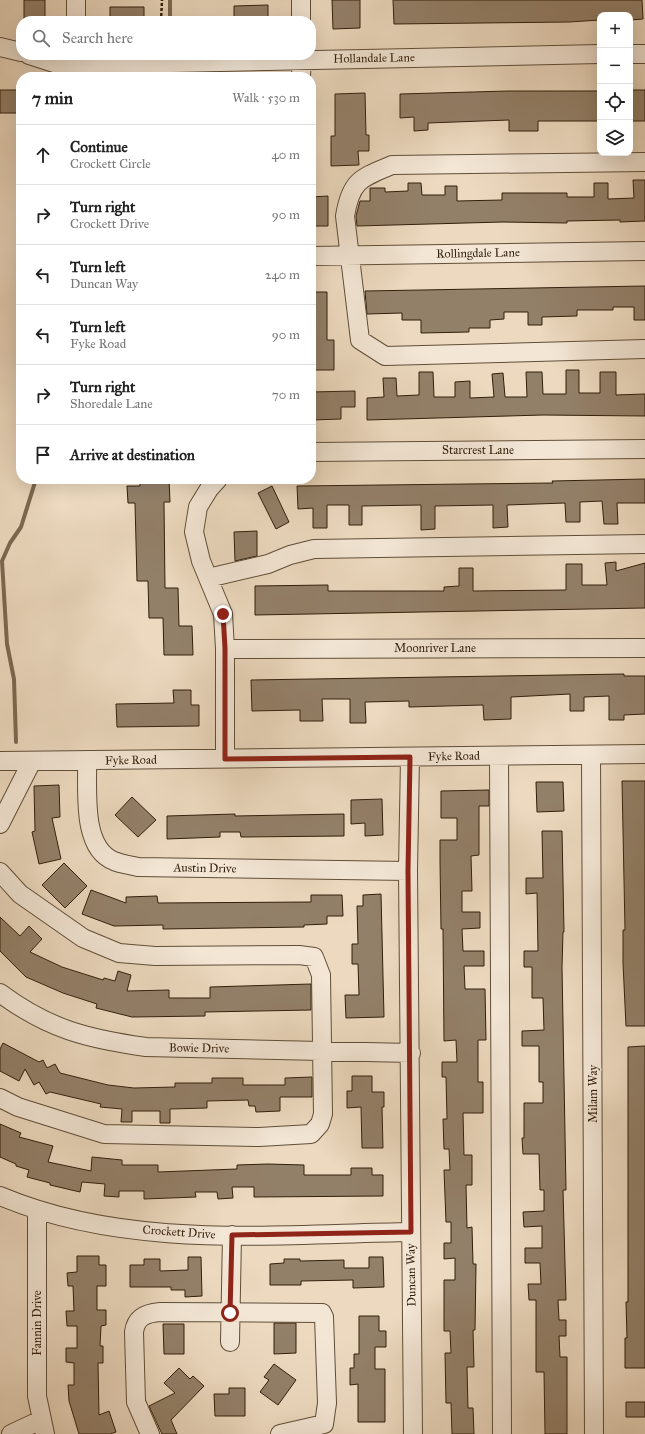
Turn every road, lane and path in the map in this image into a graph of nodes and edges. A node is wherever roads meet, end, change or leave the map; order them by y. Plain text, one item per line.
1 (76, 0) edge
2 (162, 0) edge
3 (301, 0) edge
4 (76, 16) edge
5 (161, 16) edge
6 (301, 16) edge
7 (0, 46) edge
8 (16, 51) edge
9 (597, 54) edge
10 (633, 54) edge
11 (645, 54) edge
12 (45, 60) edge
13 (76, 60) edge
14 (302, 64) edge
15 (645, 162) edge
16 (645, 251) edge
17 (351, 255) junction
18 (316, 256) edge
19 (645, 349) edge
20 (645, 449) edge
21 (316, 452) edge
22 (214, 484) edge
23 (645, 544) edge
24 (208, 578) junction
25 (225, 648) junction
26 (645, 648) edge
27 (645, 754) edge
28 (591, 755) junction
29 (499, 756) junction
30 (410, 757) junction
31 (225, 759) junction
32 (87, 760) junction
33 (0, 761) edge
34 (32, 761) junction
35 (0, 824) edge
36 (408, 871) junction
37 (0, 872) edge
38 (0, 993) edge
39 (322, 1051) junction
40 (411, 1053) junction
41 (0, 1098) edge
42 (0, 1196) edge
43 (37, 1211) junction
44 (411, 1232) junction
45 (232, 1235) junction
46 (230, 1313) junction
47 (230, 1342) dead end
48 (43, 1427) edge
49 (11, 1434) edge
50 (150, 1434) edge
51 (280, 1434) edge
52 (413, 1434) edge
53 (502, 1434) edge
54 (594, 1434) edge

1 - 4 street
2 - 5 path
3 - 6 street
7 - 8 street
9 - 14 street, Hollandale Lane
10 - 11 street
12 - 13 street, Hollandale Lane
13 - 14 street, Hollandale Lane
15 - 17 street
16 - 17 street, Rollingdale Lane
17 - 18 street, Rollingdale Lane
17 - 19 street
20 - 21 street, Starcrest Lane
22 - 24 street
23 - 24 street
24 - 25 street
25 - 26 street, Moonriver Lane
25 - 31 street
27 - 28 street, Fyke Road
28 - 29 street, Fyke Road
28 - 54 street, Milam Way
29 - 30 street, Fyke Road
29 - 53 street
30 - 31 street, Fyke Road
30 - 36 street, Duncan Way
31 - 32 street, Fyke Road
32 - 34 street, Fyke Road
32 - 36 street, Austin Drive
33 - 34 street, Fyke Road
34 - 35 street
36 - 40 street, Duncan Way
37 - 39 street
38 - 39 street, Bowie Drive
39 - 40 street, Bowie Drive
39 - 41 street
40 - 44 street, Duncan Way
42 - 43 street, Crockett Drive
43 - 45 street, Crockett Drive
43 - 48 street, Fannin Drive
44 - 45 street, Crockett Drive
44 - 52 street, Duncan Way
45 - 46 street
46 - 47 street
46 - 50 street
46 - 51 street
48 - 49 street

